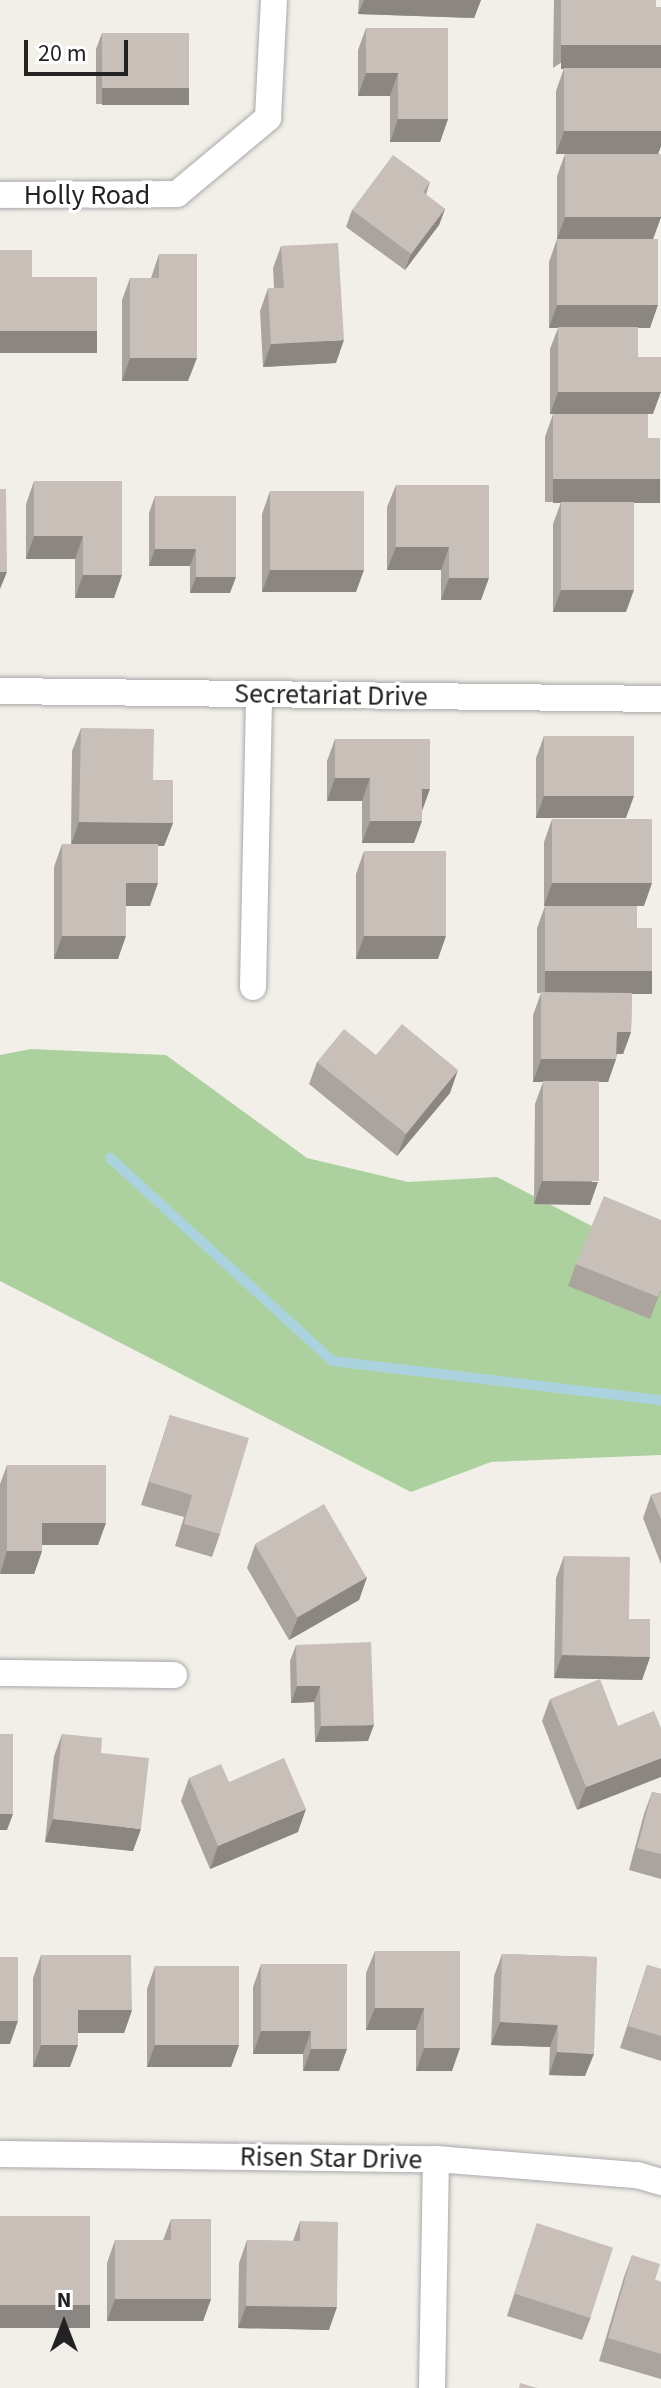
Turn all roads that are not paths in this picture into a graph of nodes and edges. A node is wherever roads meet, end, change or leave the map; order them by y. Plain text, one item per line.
1 (274, 0) edge
2 (0, 195) edge
3 (0, 691) edge
4 (259, 694) junction
5 (661, 699) edge
6 (253, 987) dead end
7 (0, 1673) edge
8 (174, 1675) dead end
9 (0, 2154) edge
10 (436, 2159) junction
11 (661, 2182) edge
12 (432, 2388) edge

1 - 2 street, Holly Road
3 - 4 street, Secretariat Drive
4 - 5 street, Secretariat Drive
4 - 6 street
7 - 8 street
9 - 10 street, Risen Star Drive
10 - 11 street, Risen Star Drive
10 - 12 street

